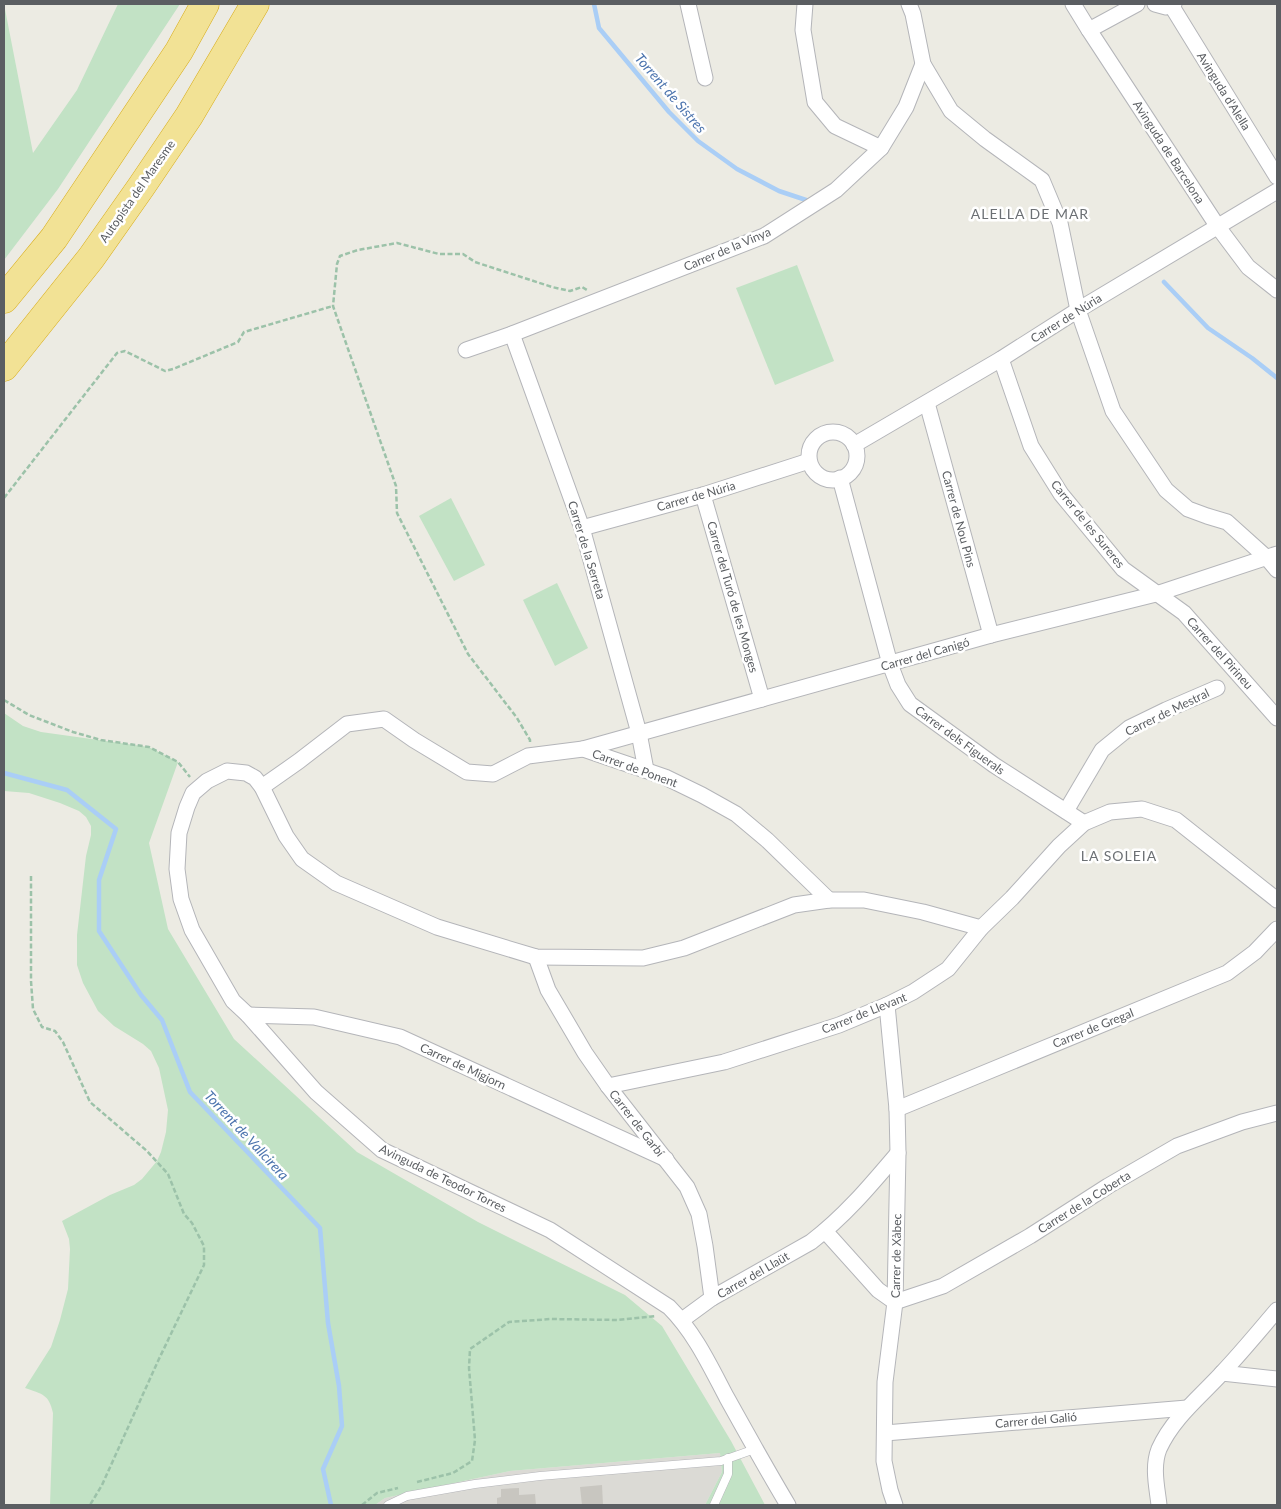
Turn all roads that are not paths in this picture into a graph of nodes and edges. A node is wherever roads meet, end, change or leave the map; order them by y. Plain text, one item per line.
1 (206, 4) edge
2 (255, 4) edge
3 (688, 4) edge
4 (805, 4) edge
5 (909, 4) edge
6 (1073, 4) edge
7 (1137, 4) edge
8 (1155, 4) edge
9 (1172, 5) edge
10 (1089, 30) junction
11 (924, 64) junction
12 (705, 78) dead end
13 (881, 148) junction
14 (1277, 177) edge
15 (1277, 191) edge
16 (1218, 227) junction
17 (1277, 290) edge
18 (4, 299) edge
19 (1078, 310) junction
20 (512, 334) junction
21 (466, 350) dead end
22 (1000, 358) junction
23 (4, 367) edge
24 (927, 403) junction
25 (854, 444) junction
26 (809, 461) junction
27 (840, 478) junction
28 (703, 495) junction
29 (582, 528) junction
30 (1272, 556) edge
31 (1277, 570) edge
32 (1156, 594) junction
33 (991, 635) junction
34 (890, 664) junction
35 (1217, 688) dead end
36 (762, 699) junction
37 (1277, 718) edge
38 (639, 733) junction
39 (583, 749) junction
40 (646, 770) junction
41 (262, 786) junction
42 (1066, 811) junction
43 (1084, 823) junction
44 (829, 900) junction
45 (1277, 900) edge
46 (981, 928) junction
47 (1277, 929) edge
48 (536, 957) junction
49 (887, 1005) junction
50 (248, 1015) junction
51 (608, 1086) junction
52 (897, 1109) junction
53 (1277, 1113) edge
54 (898, 1154) junction
55 (666, 1160) junction
56 (825, 1231) junction
57 (712, 1298) junction
58 (895, 1302) junction
59 (1277, 1310) edge
60 (682, 1320) junction
61 (1222, 1373) junction
62 (1277, 1379) edge
63 (1187, 1408) junction
64 (885, 1433) junction
65 (755, 1449) junction
66 (728, 1458) junction
67 (388, 1505) edge
68 (714, 1505) edge
69 (788, 1505) edge
70 (895, 1505) edge
71 (1159, 1505) edge

1 - 18 highway
2 - 23 highway, Autopista del Maresme
3 - 12 street
4 - 13 street
5 - 11 street
6 - 10 street, Avinguda de Barcelona
7 - 10 street
8 - 9 street
9 - 14 street, Avinguda d'Alella
10 - 16 street, Avinguda de Barcelona
11 - 13 street, Carrer de la Vinya
11 - 19 street
13 - 20 street, Carrer de la Vinya
15 - 16 street, Carrer de Núria
16 - 17 street, Avinguda de Barcelona
16 - 19 street, Carrer de Núria
19 - 22 street, Carrer de Núria
19 - 30 street
20 - 21 street, Carrer de la Vinya
20 - 29 street, Carrer de la Serreta
22 - 24 street, Carrer de Núria
22 - 32 street, Carrer de les Sureres
24 - 25 street, Carrer de Núria
24 - 33 street, Carrer de Nou Pins
25 - 26 street
25 - 27 street
26 - 27 street
26 - 28 street, Carrer de Núria
27 - 34 street, Carrer dels Figuerals
28 - 29 street, Carrer de Núria
28 - 36 street, Carrer del Turó de les Monges
29 - 38 street, Carrer de la Serreta
30 - 31 street
30 - 32 street, Carrer del Canigó
32 - 33 street, Carrer del Canigó
32 - 37 street, Carrer del Pirineu
33 - 34 street, Carrer del Canigó
34 - 36 street, Carrer del Canigó
34 - 42 street, Carrer dels Figuerals
35 - 42 street, Carrer de Mestral
36 - 38 street, Carrer del Canigó
38 - 39 street, Carrer del Canigó
38 - 40 street, Carrer de la Serreta
39 - 40 street, Carrer de Ponent
39 - 41 street, Carrer de Ponent
40 - 44 street, Carrer de Ponent
41 - 48 street
41 - 50 street, Avinguda de Teodor Torres
42 - 43 street, Carrer dels Figuerals
43 - 45 street, Carrer de Llevant
43 - 46 street, Carrer de Llevant
44 - 46 street
44 - 48 street
46 - 49 street, Carrer de Llevant
47 - 52 street, Carrer de Gregal
48 - 51 street, Carrer de Garbí
49 - 51 street, Carrer de Llevant
49 - 52 street, Carrer de Xàbec
50 - 55 street, Carrer de Migjorn
50 - 60 street, Avinguda de Teodor Torres
51 - 55 street, Carrer de Garbí
52 - 54 street, Carrer de Xàbec
53 - 58 street, Carrer de la Coberta
54 - 56 street, Carrer del Llaüt
54 - 58 street, Carrer de Xàbec
55 - 57 street, Carrer de Garbí
56 - 57 street, Carrer del Llaüt
56 - 58 street
57 - 60 street, Carrer del Llaüt
58 - 64 street, Carrer de Xàbec
59 - 61 street
60 - 65 street, Avinguda de Teodor Torres
61 - 62 street
61 - 63 street
63 - 64 street, Carrer del Galió
63 - 71 street
64 - 70 street, Carrer de Xàbec
65 - 66 lane
65 - 69 street, Avinguda de Teodor Torres
66 - 67 lane
66 - 68 lane

